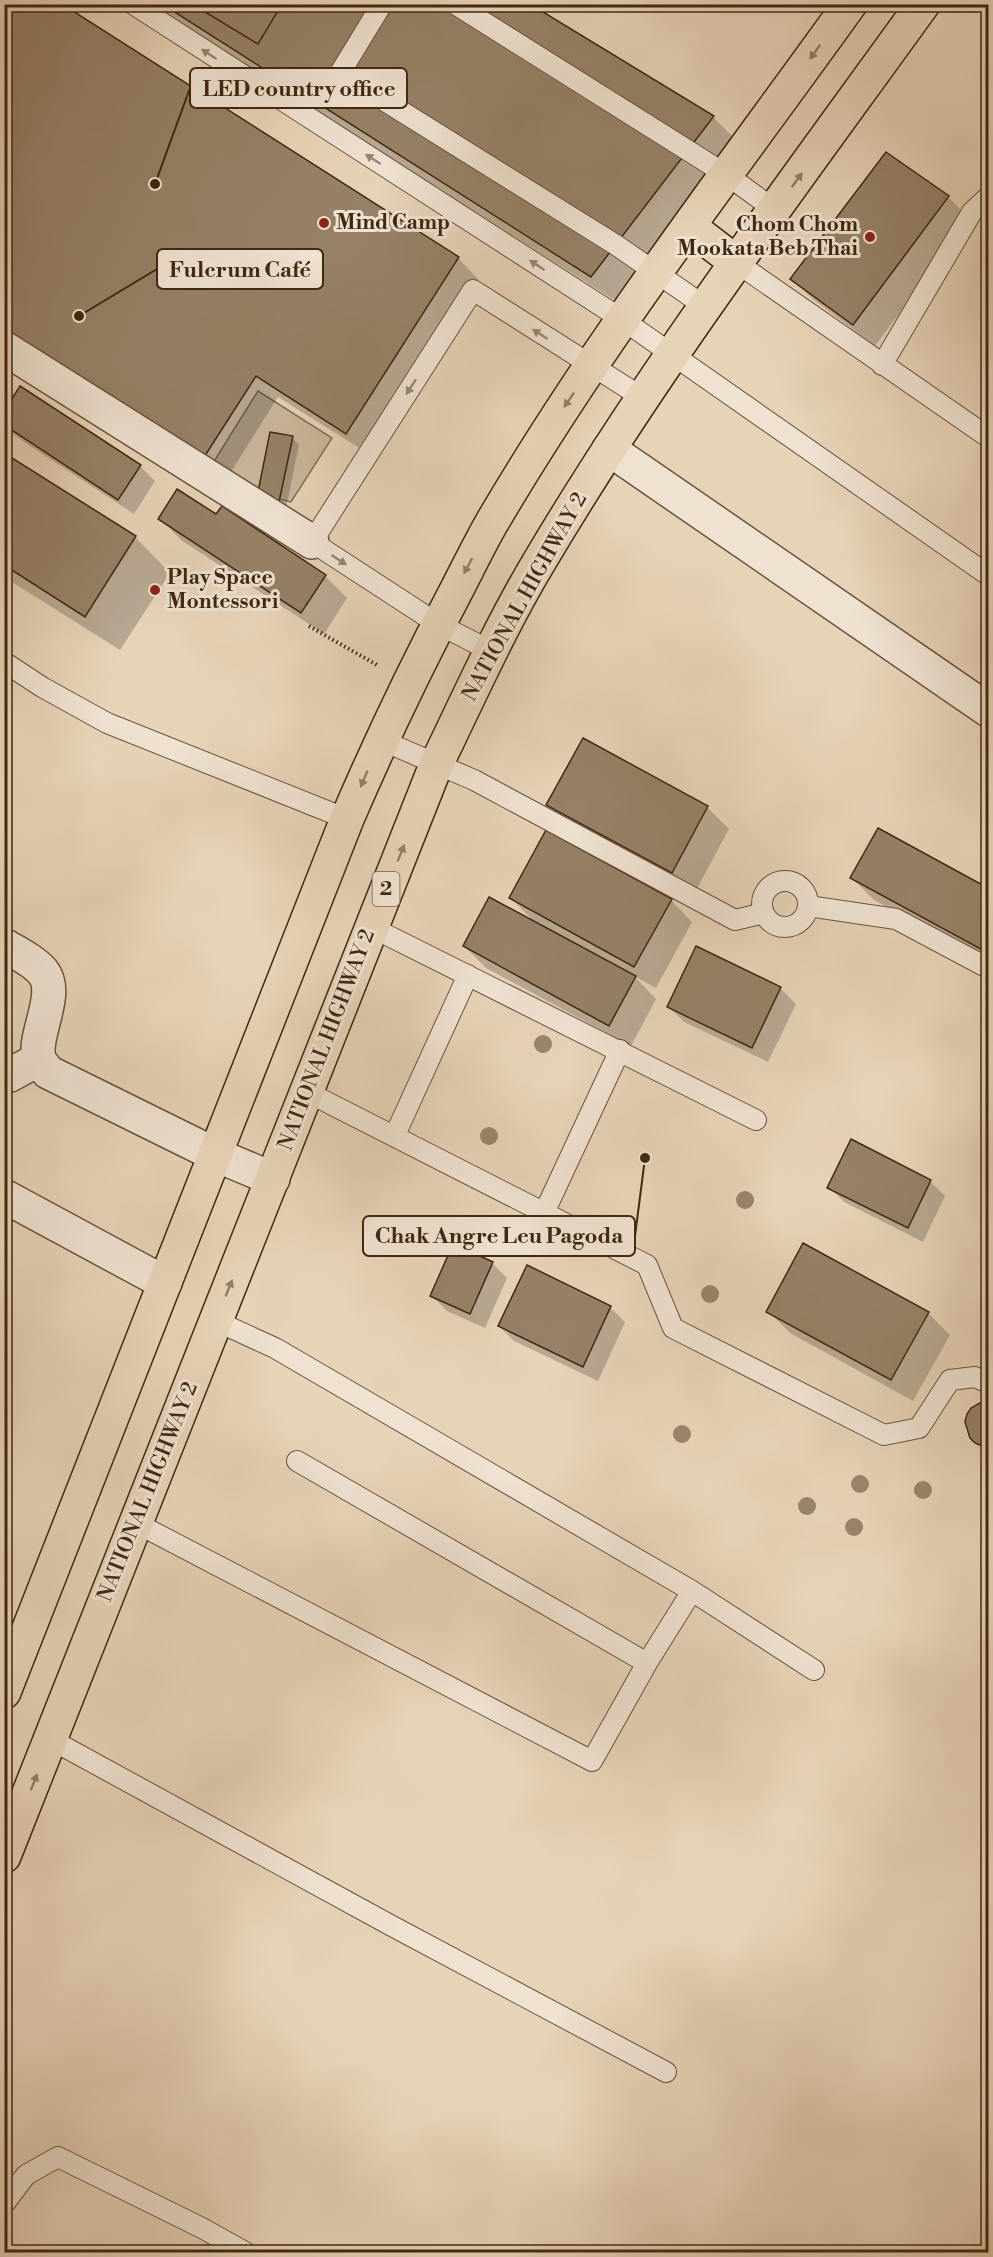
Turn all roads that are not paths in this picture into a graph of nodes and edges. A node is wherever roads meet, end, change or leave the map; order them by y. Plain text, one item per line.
1 (133, 4) edge
2 (382, 4) edge
3 (455, 4) edge
4 (850, 4) edge
5 (923, 4) edge
6 (727, 175) junction
7 (988, 197) edge
8 (775, 210) junction
9 (690, 227) junction
10 (737, 262) junction
11 (657, 273) junction
12 (706, 307) junction
13 (623, 320) junction
14 (4, 348) edge
15 (673, 356) junction
16 (882, 365) junction
17 (592, 366) junction
18 (643, 399) junction
19 (988, 437) edge
20 (609, 449) junction
21 (312, 542) junction
22 (988, 575) edge
23 (438, 624) junction
24 (492, 651) junction
25 (4, 662) edge
26 (988, 710) edge
27 (381, 740) junction
28 (436, 765) junction
29 (346, 819) junction
30 (808, 906) junction
31 (764, 913) junction
32 (371, 927) junction
33 (4, 945) edge
34 (988, 968) edge
35 (468, 975) junction
36 (620, 1050) junction
37 (39, 1059) junction
38 (4, 1076) edge
39 (307, 1092) junction
40 (756, 1120) dead end
41 (394, 1135) junction
42 (216, 1155) junction
43 (273, 1179) junction
44 (4, 1196) edge
45 (544, 1213) junction
46 (165, 1283) junction
47 (216, 1321) junction
48 (988, 1383) edge
49 (297, 1461) dead end
50 (136, 1522) junction
51 (692, 1591) junction
52 (647, 1663) junction
53 (814, 1670) dead end
54 (4, 1692) edge
55 (50, 1739) junction
56 (4, 1856) edge
57 (666, 2072) dead end
58 (4, 2204) edge
59 (245, 2253) edge

13 -> 1 lane
2 - 11 lane
3 - 6 lane
4 -> 6 main road
8 -> 5 main road, NATIONAL HIGHWAY 2 / 2
6 - 8 lane
6 - 9 main road
7 - 16 lane
8 - 10 main road, NATIONAL HIGHWAY 2 / 2
9 - 10 main road
9 - 11 main road
10 - 12 main road, NATIONAL HIGHWAY 2 / 2
10 - 16 lane
11 - 12 lane
11 - 13 main road
12 - 15 main road, NATIONAL HIGHWAY 2 / 2
13 - 15 lane
13 - 17 main road
14 - 21 street
15 - 18 main road, NATIONAL HIGHWAY 2 / 2
15 - 22 lane
16 - 19 lane
17 - 18 lane
17 -> 21 lane
17 -> 23 main road
18 - 20 main road, NATIONAL HIGHWAY 2 / 2
20 - 24 main road, NATIONAL HIGHWAY 2 / 2
20 - 26 street
21 -> 23 lane
23 - 24 lane
23 - 27 main road
24 - 28 main road, NATIONAL HIGHWAY 2 / 2
25 - 29 lane
27 - 28 lane
27 -> 29 main road
28 - 31 lane
32 -> 28 main road, NATIONAL HIGHWAY 2 / 2
29 - 42 main road
30 - 31 lane
30 - 31 lane
30 - 34 lane
32 - 35 lane
32 - 39 main road, NATIONAL HIGHWAY 2 / 2
33 - 37 street
35 - 36 lane
35 - 41 lane
36 - 40 lane
36 - 45 lane
37 - 38 street
37 - 42 street
39 - 41 lane
39 - 43 main road, NATIONAL HIGHWAY 2 / 2
41 - 45 lane
42 - 43 street
42 - 46 main road
47 -> 43 main road, NATIONAL HIGHWAY 2 / 2
44 - 46 street
45 - 48 lane
46 - 54 main road
47 - 50 main road, NATIONAL HIGHWAY 2 / 2
47 - 51 lane
49 - 52 lane
50 - 52 lane
50 - 55 main road, NATIONAL HIGHWAY 2 / 2
51 - 52 lane
51 - 53 lane
56 -> 55 main road, NATIONAL HIGHWAY 2 / 2
55 - 57 lane
58 - 59 lane

